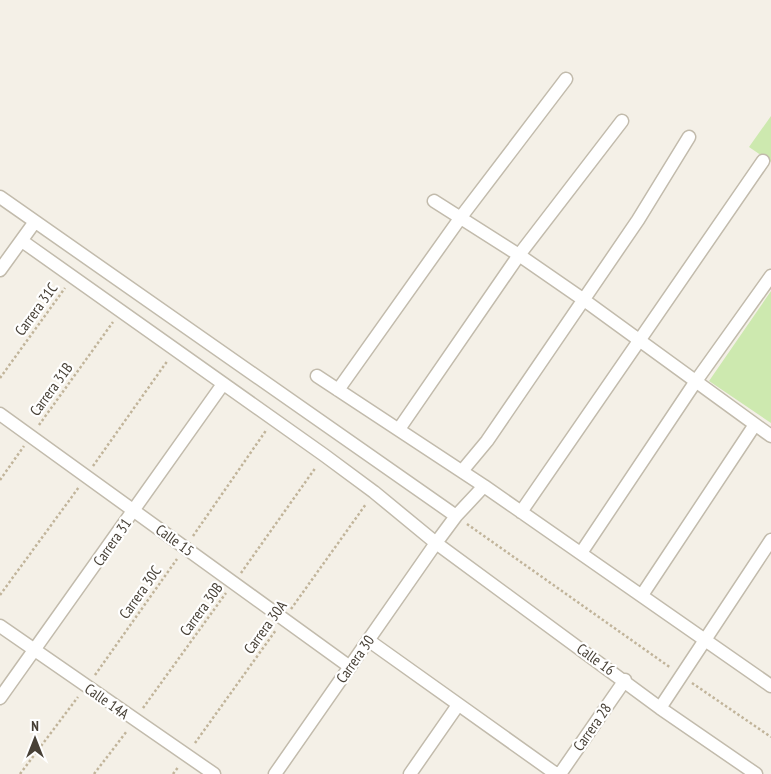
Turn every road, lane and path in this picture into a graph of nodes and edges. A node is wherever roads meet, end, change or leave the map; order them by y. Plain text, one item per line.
1 (566, 79) dead end
2 (622, 121) dead end
3 (689, 138) dead end
4 (762, 161) dead end
5 (0, 197) edge
6 (434, 201) dead end
7 (461, 217) junction
8 (34, 223) junction
9 (22, 241) junction
10 (519, 255) junction
11 (0, 270) edge
12 (771, 276) edge
13 (73, 277) junction
14 (584, 300) junction
15 (121, 311) junction
16 (638, 340) junction
17 (317, 376) dead end
18 (0, 378) edge
19 (696, 381) junction
20 (223, 384) junction
21 (338, 390) junction
22 (0, 414) edge
23 (274, 420) junction
24 (754, 426) junction
25 (399, 429) junction
26 (31, 436) junction
27 (771, 436) edge
28 (324, 455) junction
29 (462, 471) junction
30 (0, 480) edge
31 (484, 486) junction
32 (374, 492) junction
33 (133, 511) junction
34 (521, 512) junction
35 (456, 516) junction
36 (771, 540) edge
37 (436, 543) junction
38 (185, 548) junction
39 (581, 553) junction
40 (234, 582) junction
41 (642, 595) junction
42 (284, 619) junction
43 (0, 626) edge
44 (704, 639) junction
45 (368, 640) junction
46 (35, 651) junction
47 (350, 667) junction
48 (681, 676) junction
49 (625, 680) junction
50 (769, 681) edge
51 (86, 687) junction
52 (0, 698) edge
53 (458, 705) junction
54 (660, 708) junction
55 (135, 720) junction
56 (771, 737) edge
57 (186, 755) junction
58 (20, 774) edge
59 (94, 774) edge
60 (173, 774) edge
61 (214, 774) edge
62 (275, 774) edge
63 (410, 774) edge
64 (556, 774) edge
65 (560, 774) edge
66 (756, 774) edge

1 - 7 street
2 - 10 street
3 - 14 street
4 - 16 street
5 - 8 street
6 - 7 street
7 - 10 street
7 - 21 street
8 - 9 street
8 - 35 street
9 - 11 street
9 - 13 street, Calle 16
10 - 14 street
10 - 25 street
12 - 19 street
13 - 15 street, Calle 16
13 - 18 path, Carrera 31C
14 - 16 street
14 - 29 street
15 - 20 street, Calle 16
15 - 26 path, Carrera 31B
16 - 19 street
16 - 34 street
17 - 21 street
19 - 24 street
19 - 39 street
20 - 23 street, Calle 16
20 - 33 street, Carrera 31
21 - 25 street
22 - 26 street, Calle 15
23 - 28 street, Calle 16
23 - 38 path, Carrera 30C
24 - 27 street
24 - 41 street
25 - 29 street
26 - 30 path, Carrera 31B
26 - 33 street, Calle 15
28 - 32 street, Calle 16
28 - 40 path, Carrera 30B
29 - 31 street
31 - 34 street
31 - 35 street, Carrera 30
32 - 37 street, Calle 16
32 - 42 path, Carrera 30A
33 - 38 street, Calle 15
33 - 46 street, Carrera 31
34 - 39 street
35 - 37 street, Carrera 30
35 - 48 path
36 - 44 street
37 - 45 street, Carrera 30
37 - 49 street, Calle 16
38 - 40 street, Calle 15
38 - 51 path, Carrera 30C
39 - 41 street
40 - 42 street, Calle 15
40 - 55 path, Carrera 30B
41 - 44 street
42 - 47 street, Calle 15
42 - 57 path, Carrera 30A
43 - 46 street, Calle 14A
44 - 48 street
44 - 50 street
45 - 47 street, Carrera 30
45 - 53 street
46 - 51 street, Calle 14A
46 - 52 street, Carrera 31
47 - 62 street, Carrera 30
48 - 54 street
48 - 56 path
49 - 54 street, Calle 16
49 - 65 street, Carrera 28
51 - 55 street, Calle 14A
51 - 58 path, Carrera 30C
53 - 63 street
53 - 64 street
54 - 66 street, Calle 16
55 - 57 street, Calle 14A
55 - 59 path, Carrera 30B
57 - 60 path, Carrera 30A
57 - 61 street, Calle 14A

